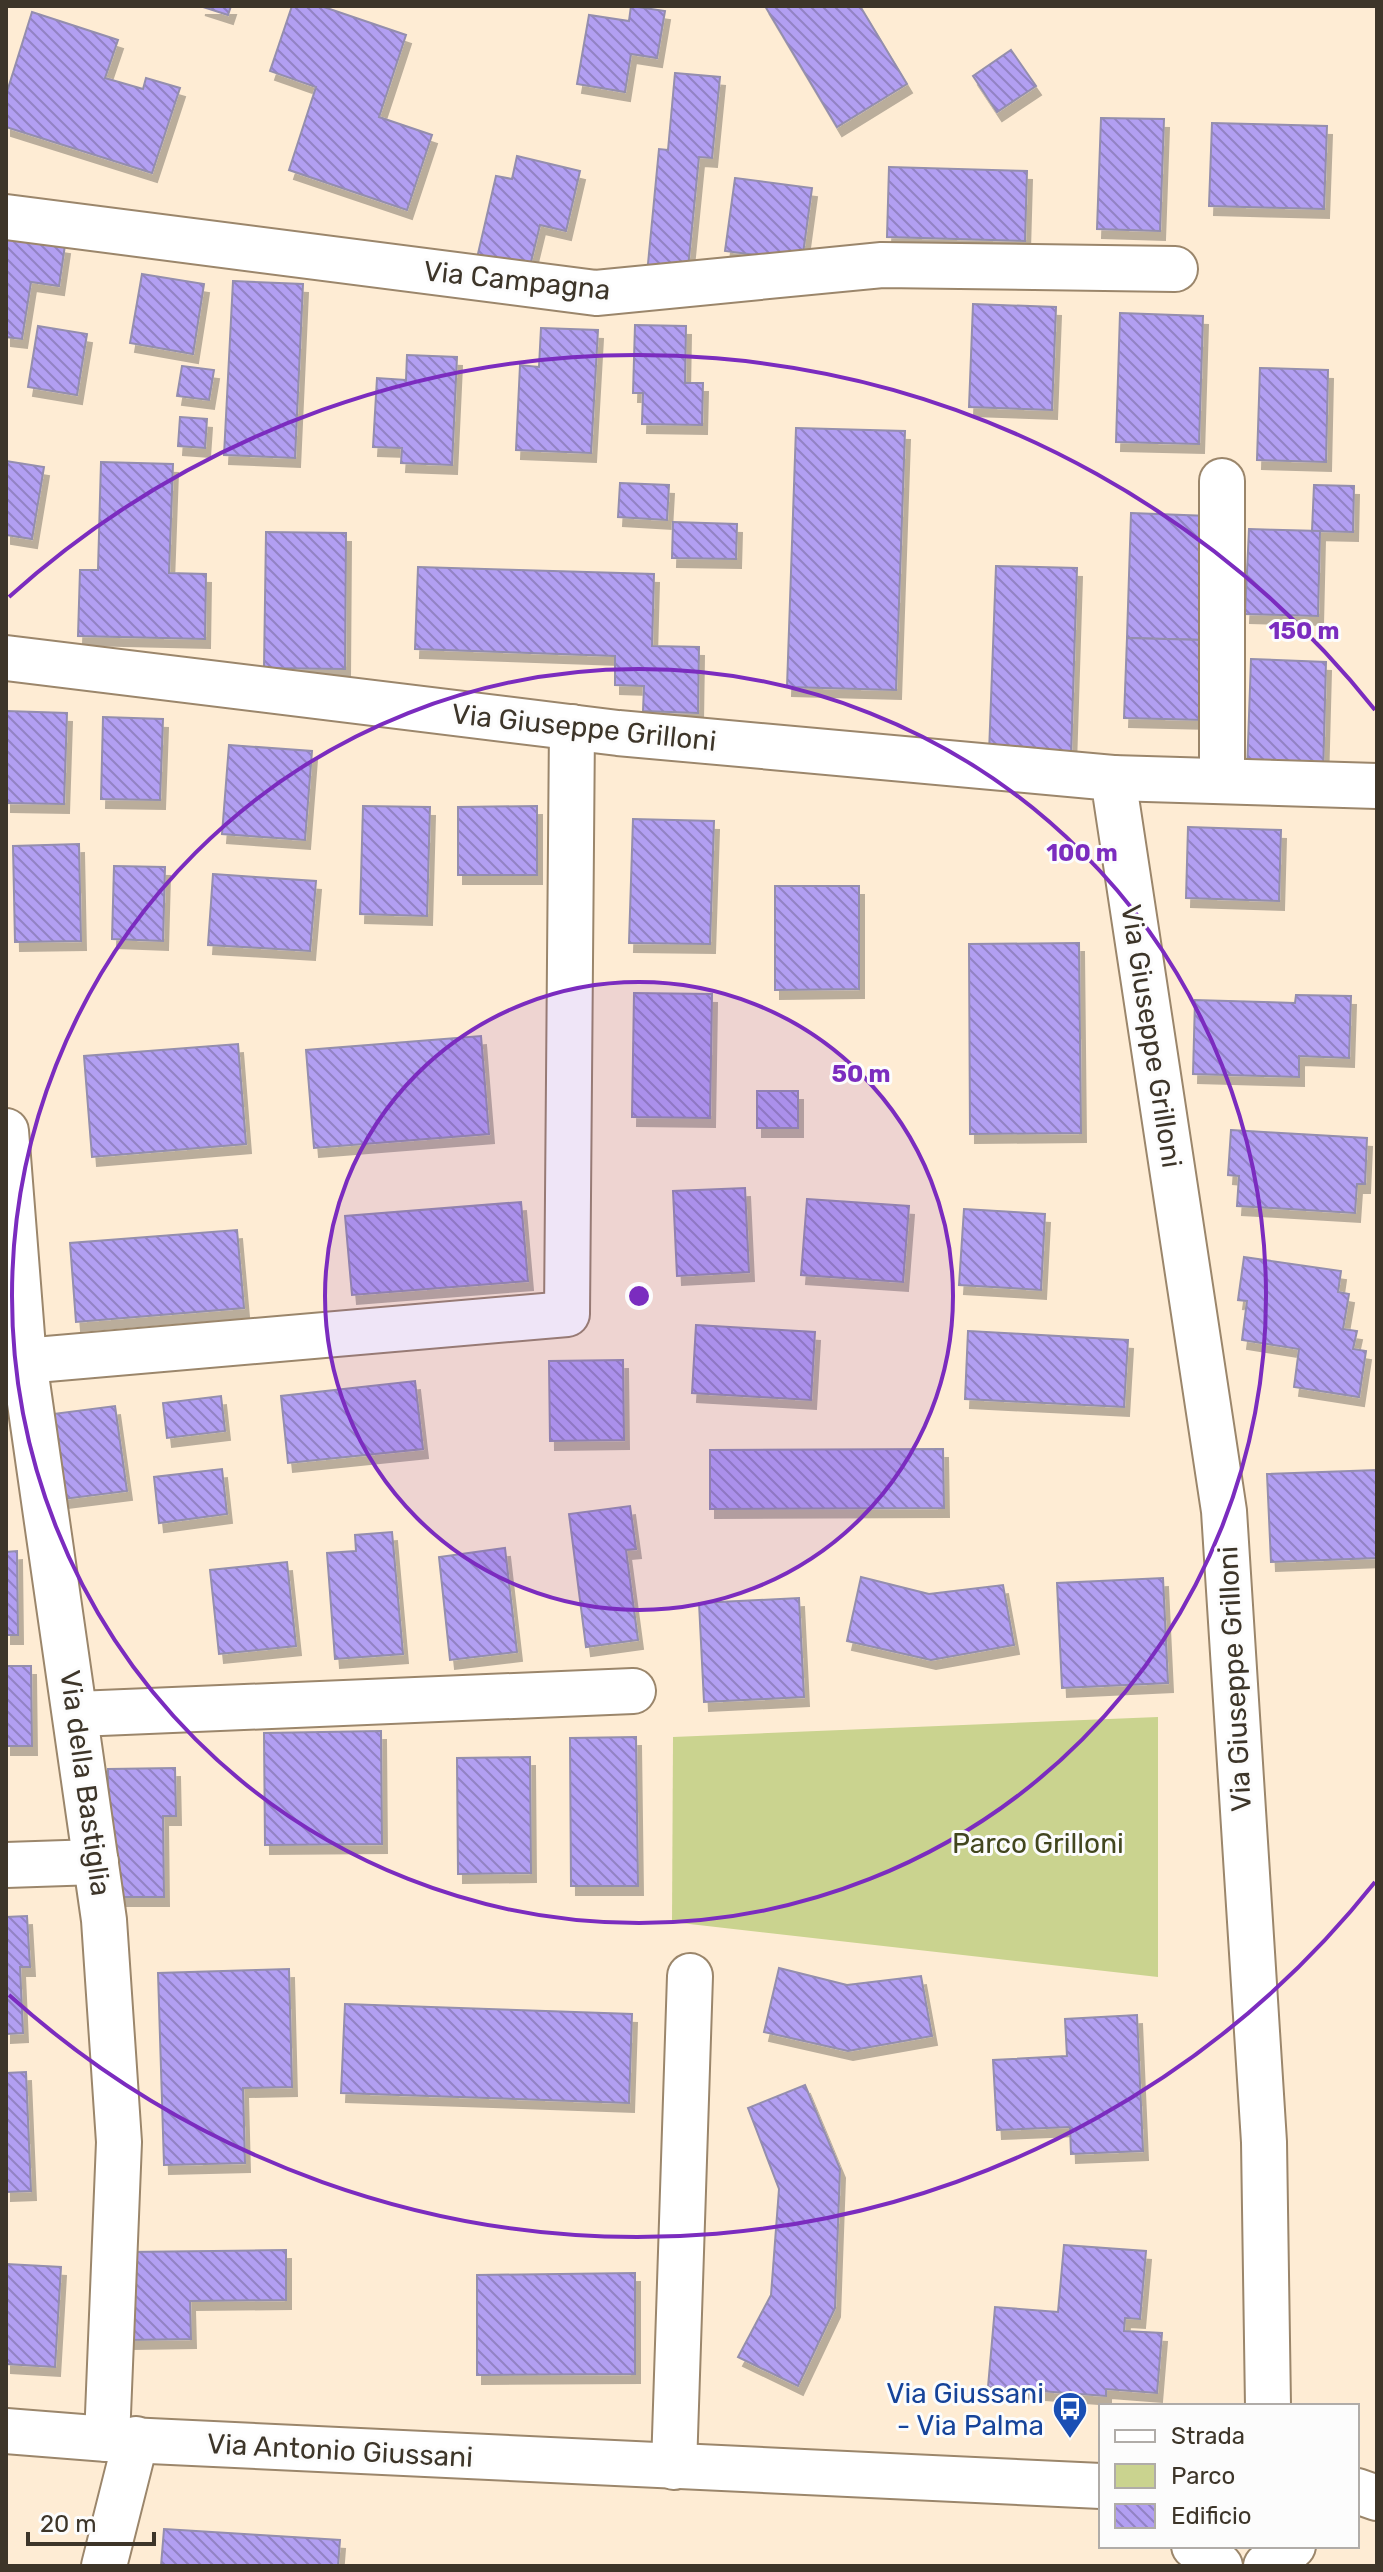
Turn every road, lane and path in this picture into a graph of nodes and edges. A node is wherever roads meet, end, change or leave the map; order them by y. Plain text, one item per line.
1 (6, 217) edge
2 (1175, 269) dead end
3 (1222, 481) dead end
4 (6, 658) edge
5 (572, 727) junction
6 (1113, 778) junction
7 (1222, 781) junction
8 (1377, 786) edge
9 (6, 1131) edge
10 (24, 1361) junction
11 (633, 1691) dead end
12 (77, 1714) junction
13 (96, 1862) junction
14 (6, 1865) edge
15 (690, 1976) dead end
16 (1268, 2404) edge
17 (6, 2431) edge
18 (122, 2439) junction
19 (674, 2467) junction
20 (1099, 2486) edge
21 (1197, 2548) edge
22 (104, 2566) edge
23 (1220, 2566) edge

1 - 2 street, Via Campagna
3 - 7 street
4 - 5 street, Via Giuseppe Grilloni
5 - 6 street, Via Giuseppe Grilloni
5 - 10 street
6 - 7 street
6 - 16 street, Via Giuseppe Grilloni
7 - 8 street
9 - 10 street, Via della Bastiglia
10 - 12 street, Via della Bastiglia
11 - 12 street
12 - 13 street, Via della Bastiglia
13 - 14 street
13 - 18 street, Via della Bastiglia
15 - 19 street
17 - 18 street, Via Antonio Giussani
18 - 19 street, Via Antonio Giussani
18 - 22 street, Via della Bastiglia
19 - 20 street, Via Antonio Giussani
21 - 23 street

